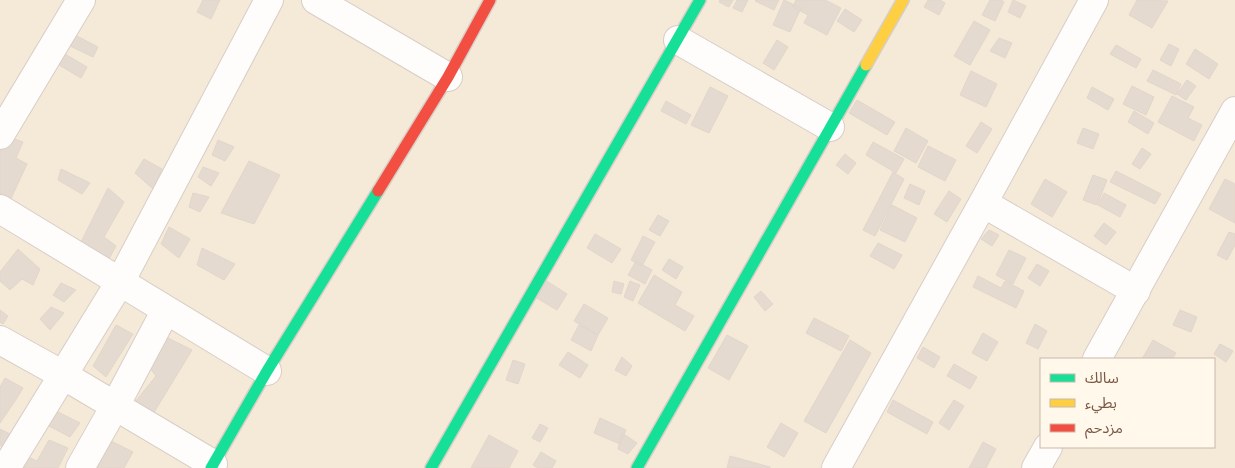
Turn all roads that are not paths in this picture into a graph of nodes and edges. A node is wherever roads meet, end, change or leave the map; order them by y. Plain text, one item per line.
1 (81, 0) edge
2 (269, 0) edge
3 (316, 0) edge
4 (490, 0) edge
5 (700, 0) edge
6 (902, 0) edge
7 (1094, 0) edge
8 (678, 40) junction
9 (448, 77) junction
10 (1235, 111) edge
11 (830, 127) junction
12 (0, 135) edge
13 (983, 203) junction
14 (0, 209) edge
15 (120, 282) junction
16 (1136, 291) junction
17 (166, 310) junction
18 (0, 340) edge
19 (1098, 358) edge
20 (267, 371) junction
21 (63, 375) junction
22 (115, 406) junction
23 (1047, 448) edge
24 (5, 462) edge
25 (212, 466) edge
26 (437, 466) edge
27 (80, 468) edge
28 (638, 468) edge
29 (836, 468) edge
30 (1036, 468) edge

1 - 12 street
2 - 15 street
3 - 9 street
4 - 9 street
5 - 8 street
6 - 11 street
7 - 13 street
8 - 11 street
8 - 26 street
9 - 20 street
10 - 16 street
11 - 28 street
13 - 16 street
13 - 29 street
14 - 15 street
15 - 17 street
15 - 21 street
16 - 19 street
17 - 20 street
17 - 22 street
18 - 21 street
20 - 25 street
21 - 22 street
21 - 24 street
22 - 25 street
22 - 27 street
23 - 30 street

